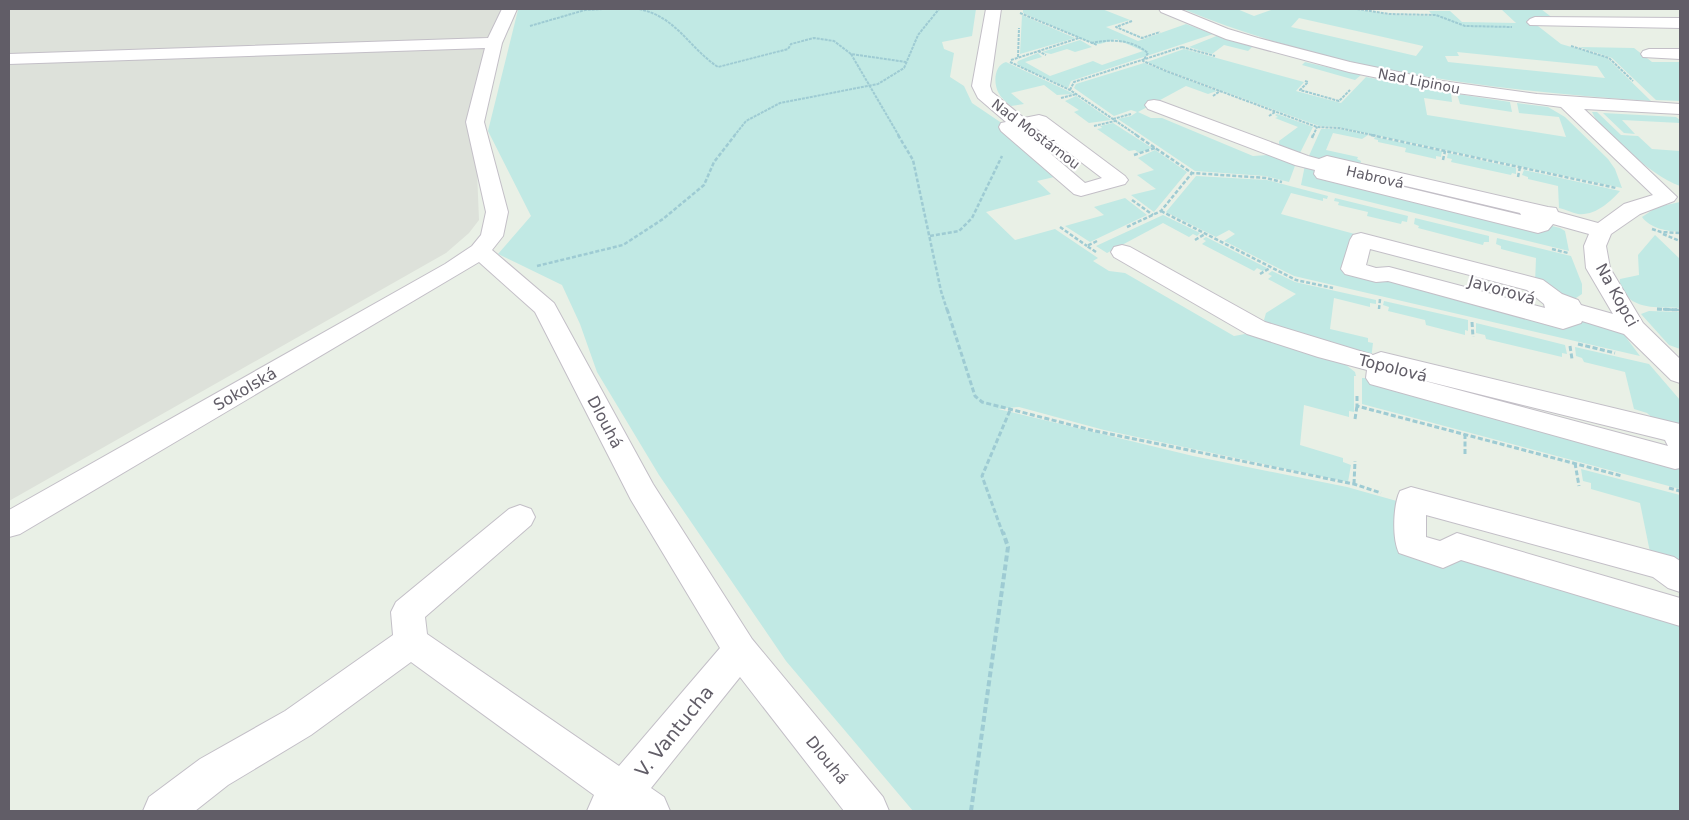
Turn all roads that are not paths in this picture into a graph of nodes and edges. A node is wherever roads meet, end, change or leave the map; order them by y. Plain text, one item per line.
1 (509, 9) edge
2 (993, 9) edge
3 (1166, 9) edge
4 (1551, 9) edge
5 (1569, 22) junction
6 (1680, 23) edge
7 (1539, 25) road end
8 (495, 40) junction
9 (1649, 54) dead end
10 (1680, 54) edge
11 (9, 59) edge
12 (1567, 103) junction
13 (1680, 109) edge
14 (1143, 110) dead end
15 (1086, 171) dead end
16 (1673, 197) edge
17 (1602, 231) junction
18 (1107, 249) road end
19 (480, 251) junction
20 (1371, 252) dead end
21 (1570, 309) junction
22 (1633, 328) junction
23 (1380, 365) junction
24 (1680, 374) edge
25 (1680, 441) edge
26 (1680, 457) edge
27 (1413, 504) junction
28 (520, 517) dead end
29 (9, 525) edge
30 (1680, 578) edge
31 (1680, 590) edge
32 (1680, 612) edge
33 (411, 642) junction
34 (740, 650) junction
35 (628, 805) edge
36 (163, 811) edge
37 (869, 811) edge

1 - 8 street
2 - 15 street, Nad Mostárnou
3 - 12 street, Nad Lipinou
4 - 5 street
5 - 6 street
5 - 7 street
8 - 11 street
8 - 19 street
9 - 10 street
12 - 13 street, Nad Lipinou
12 - 16 street
14 - 17 street, Habrová
16 - 17 street
17 - 22 street, Na Kopci
18 - 23 street, Topolová
19 - 29 street, Sokolská
19 - 34 street, Dlouhá
20 - 21 street, Javorová
21 - 21 street
21 - 22 street, Javorová
22 - 24 street, Na Kopci
23 - 25 street, Topolová
23 - 26 street
27 - 30 street
27 - 31 street
27 - 32 street
28 - 33 street
33 - 35 street
33 - 36 street
34 - 35 street, V. Vantucha
34 - 37 street, Dlouhá

